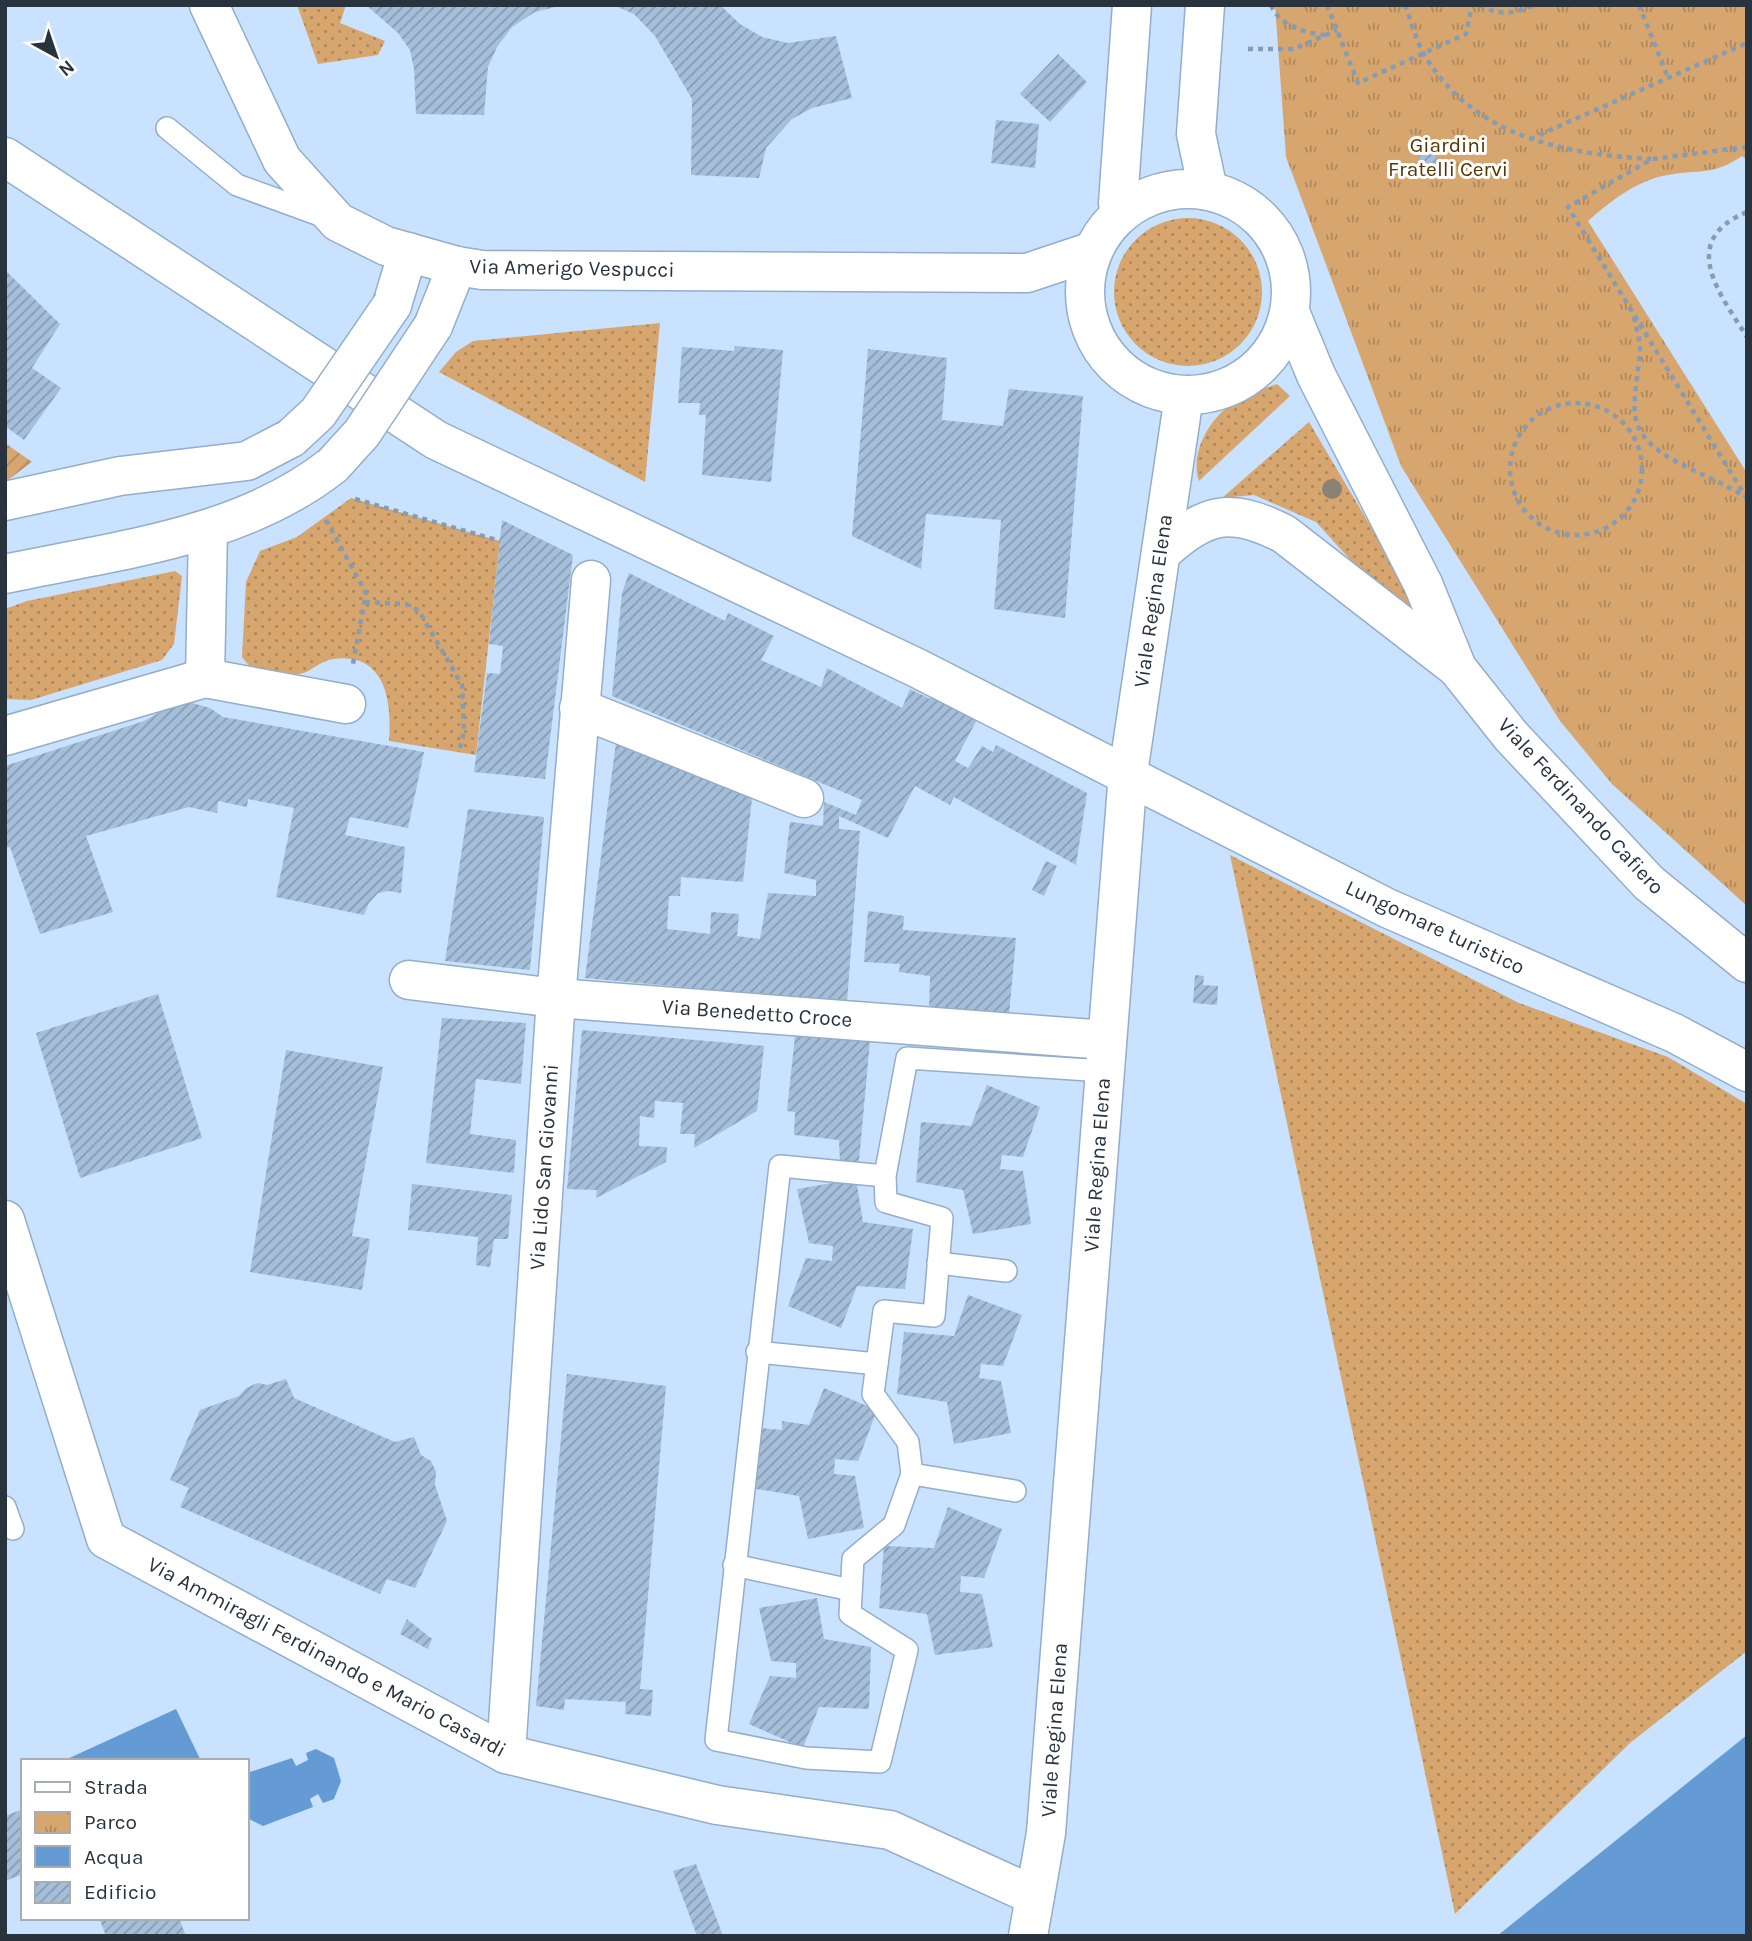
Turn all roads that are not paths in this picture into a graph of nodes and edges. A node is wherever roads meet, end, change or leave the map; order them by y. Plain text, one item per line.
1 (209, 5) edge
2 (1132, 5) edge
3 (1200, 6) edge
4 (167, 128) dead end
5 (1196, 137) junction
6 (5, 157) edge
7 (1171, 189) junction
8 (1208, 190) junction
9 (1118, 203) dead end
10 (338, 222) junction
11 (1093, 251) junction
12 (408, 253) junction
13 (457, 266) junction
14 (1027, 272) junction
15 (1290, 312) junction
16 (1088, 316) junction
17 (1275, 349) junction
18 (1316, 375) junction
19 (1184, 396) junction
20 (5, 501) edge
21 (208, 530) junction
22 (1161, 553) junction
23 (5, 574) edge
24 (591, 580) dead end
25 (1457, 668) junction
26 (205, 678) junction
27 (346, 704) road end
28 (579, 708) junction
29 (5, 736) edge
30 (1128, 773) junction
31 (804, 798) dead end
32 (1747, 962) edge
33 (409, 980) dead end
34 (556, 998) junction
35 (1105, 1055) junction
36 (1747, 1072) edge
37 (885, 1176) junction
38 (5, 1220) edge
39 (938, 1264) junction
40 (1006, 1271) dead end
41 (757, 1352) junction
42 (877, 1364) junction
43 (912, 1474) junction
44 (1015, 1490) dead end
45 (5, 1507) edge
46 (13, 1530) dead end
47 (734, 1565) junction
48 (851, 1590) junction
49 (506, 1754) junction
50 (1035, 1896) junction
51 (1028, 1936) edge

1 - 10 street, Via Amerigo Vespucci
2 - 9 street
3 - 5 street
4 - 10 lane
5 - 7 street
5 - 8 street
6 - 30 street, Lungomare turistico
7 - 8 street
7 - 11 street
8 - 15 street
10 - 12 street, Via Amerigo Vespucci
11 - 14 street, Via Amerigo Vespucci
11 - 16 street
12 - 13 street, Via Amerigo Vespucci
12 - 20 street, bridge
13 - 14 street, Via Amerigo Vespucci
13 - 21 street, bridge
14 - 16 street
15 - 17 street
15 - 18 street, Viale Ferdinando Cafiero
16 - 19 street
17 - 18 street
17 - 19 street
18 - 25 street, Viale Ferdinando Cafiero
19 - 22 street, Viale Regina Elena
21 - 23 street
21 - 26 street
22 - 25 street, Viale Ferdinando Cafiero
22 - 30 street, Viale Regina Elena
24 - 28 street, Via Lido San Giovanni
25 - 32 street, Viale Ferdinando Cafiero
26 - 27 street
26 - 29 street
28 - 31 street
28 - 34 street, Via Lido San Giovanni
30 - 35 street, Viale Regina Elena
30 - 36 street, Lungomare turistico
33 - 34 street, Via Benedetto Croce
34 - 35 street, Via Benedetto Croce
34 - 49 street, Via Lido San Giovanni
35 - 37 lane
35 - 50 street, Viale Regina Elena
37 - 39 lane
37 - 41 lane
38 - 49 street, Via Ammiragli Ferdinando e Mario Casardi
39 - 40 lane
39 - 42 lane
41 - 42 lane
41 - 47 lane
42 - 43 lane
43 - 44 lane
43 - 48 lane
45 - 46 lane
47 - 48 lane
47 - 48 lane
49 - 50 street, Via Ammiragli Ferdinando e Mario Casardi
50 - 51 street, Viale Regina Elena

